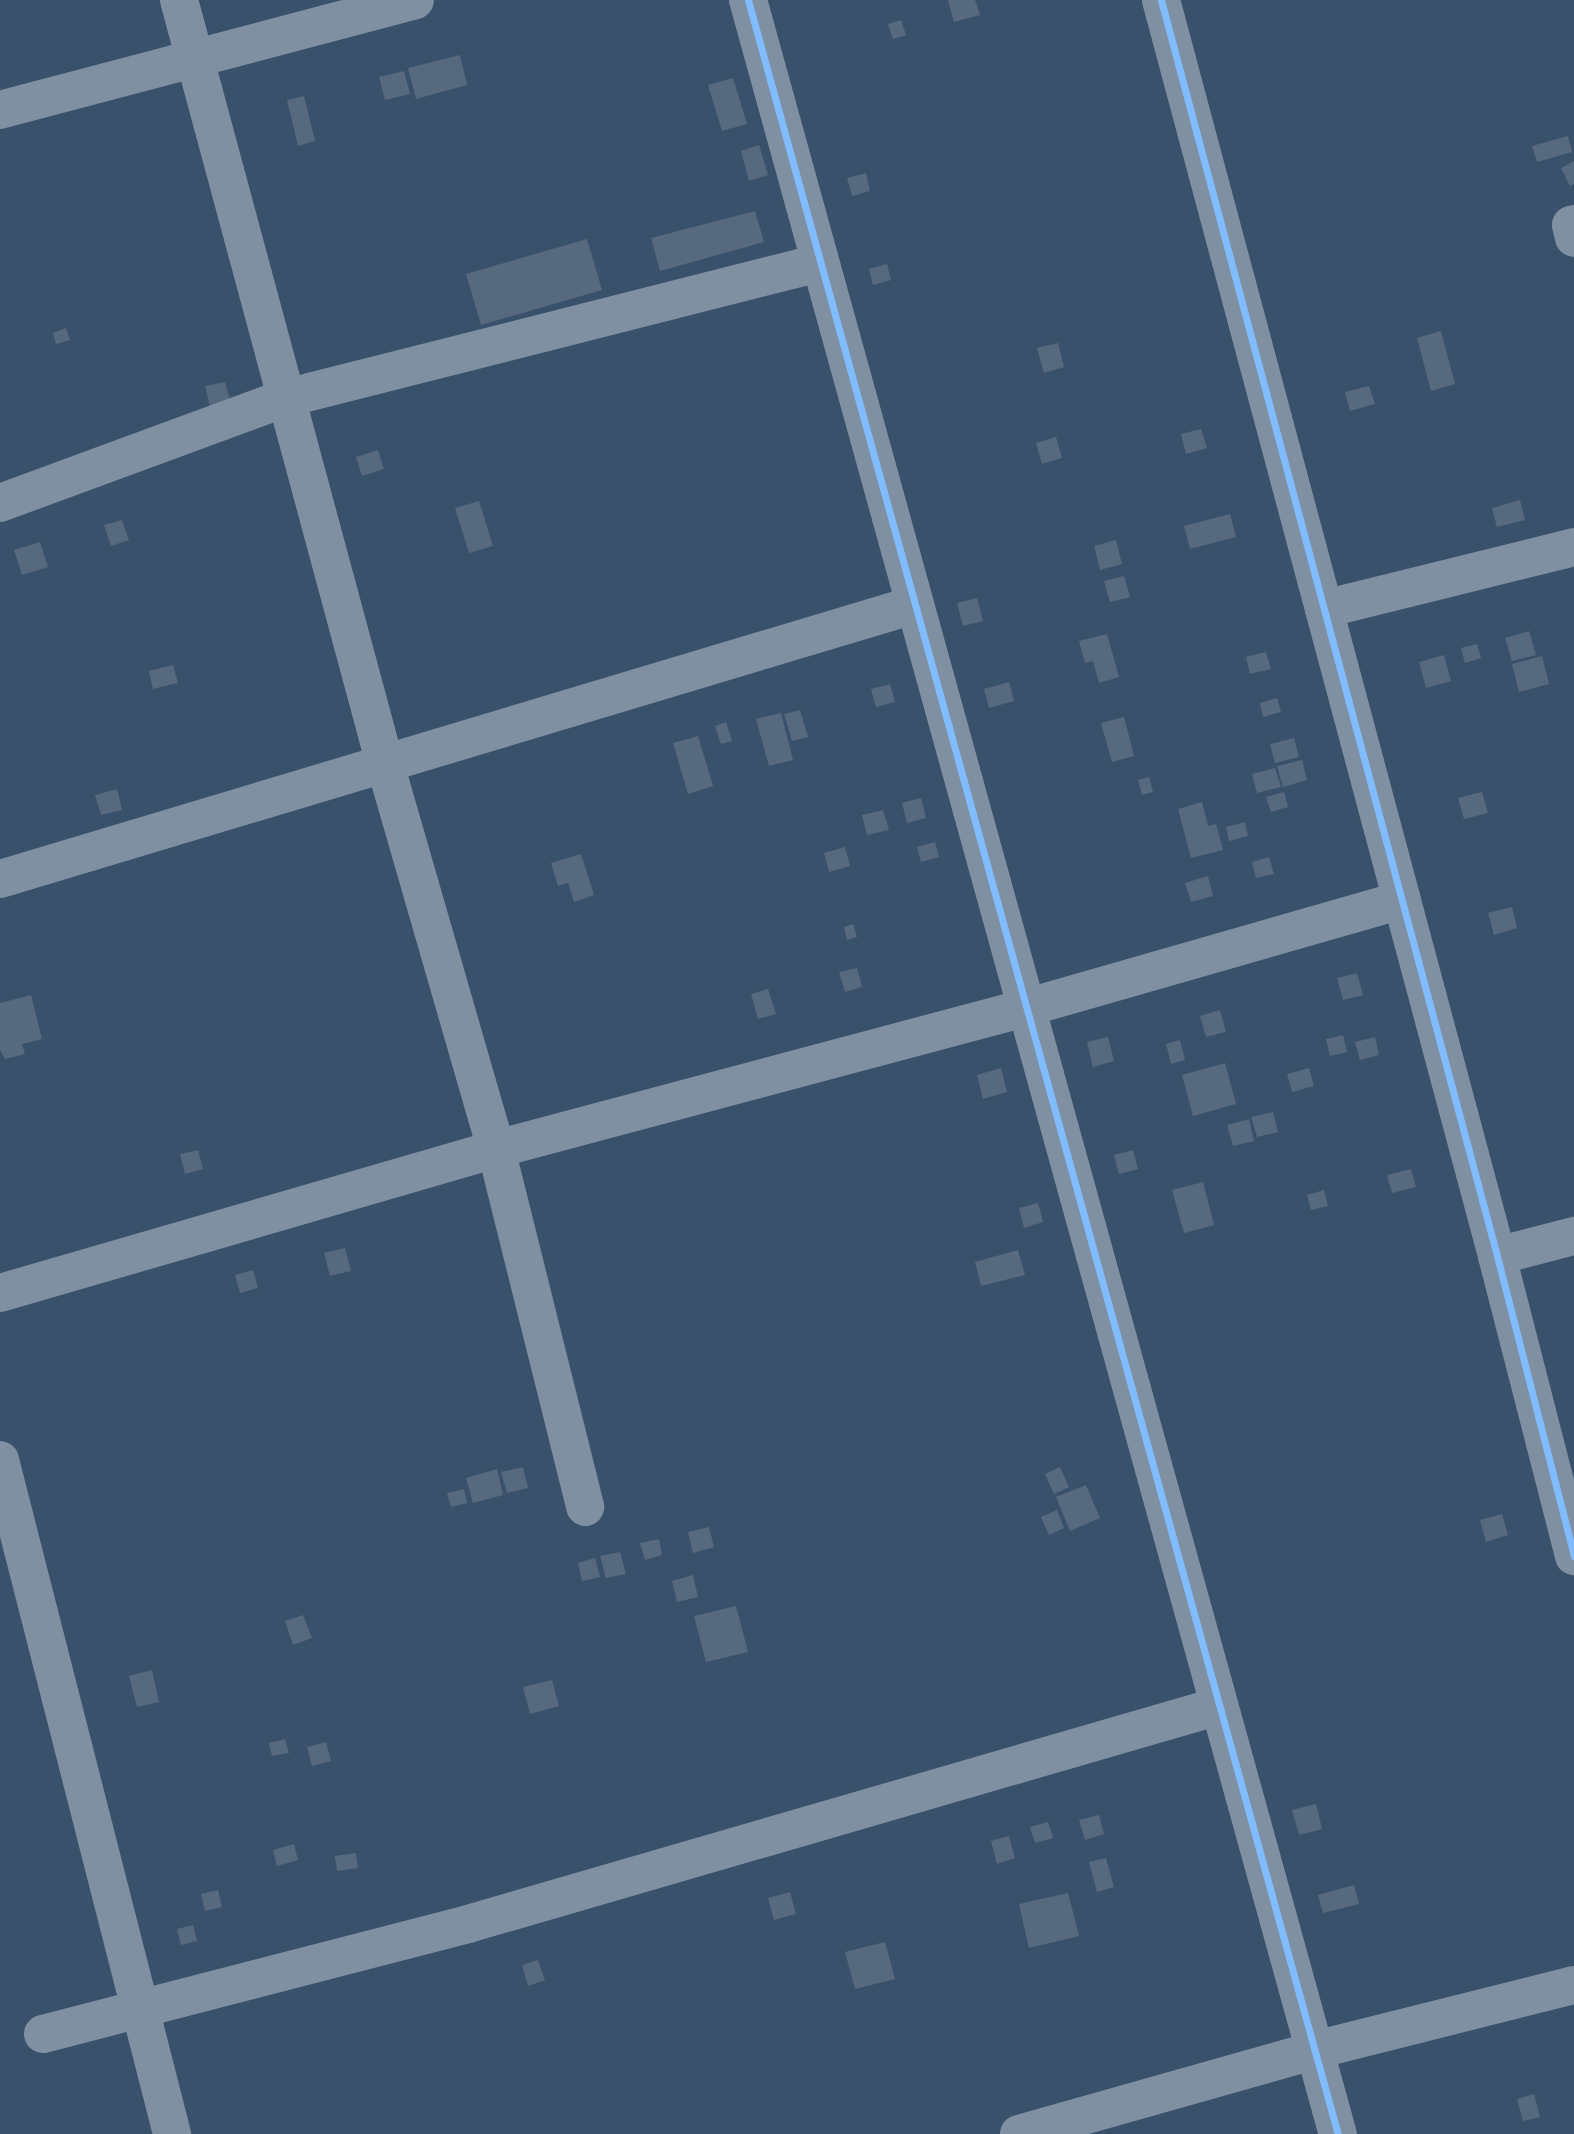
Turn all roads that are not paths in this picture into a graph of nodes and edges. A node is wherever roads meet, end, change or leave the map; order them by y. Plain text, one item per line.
1 (179, 0) edge
2 (415, 0) edge
3 (748, 0) edge
4 (1161, 0) edge
5 (195, 58) junction
6 (0, 110) edge
7 (1574, 224) edge
8 (1574, 238) edge
9 (819, 263) junction
10 (286, 398) junction
11 (0, 503) edge
12 (1574, 547) edge
13 (914, 605) junction
14 (1324, 609) junction
15 (385, 764) junction
16 (0, 879) edge
17 (1402, 900) junction
18 (1025, 1007) junction
19 (496, 1149) junction
20 (1574, 1236) edge
21 (1497, 1256) junction
22 (0, 1293) edge
23 (0, 1460) edge
24 (585, 1507) dead end
25 (1574, 1556) edge
26 (1219, 1706) junction
27 (1574, 1985) edge
28 (141, 2010) junction
29 (43, 2035) dead end
30 (1315, 2050) junction
31 (172, 2134) edge
32 (1019, 2134) edge
33 (1338, 2134) edge

1 - 5 street
2 - 5 street
3 - 9 street
4 - 14 street
5 - 6 street
5 - 10 street
7 - 8 street
9 - 10 street
9 - 13 street
10 - 11 street
10 - 15 street
12 - 14 street
13 - 15 street
13 - 18 street
14 - 17 street
15 - 16 street
15 - 19 street
17 - 18 street
17 - 21 street
18 - 19 street
18 - 26 street
19 - 22 street
19 - 24 street
20 - 21 street
21 - 25 street
23 - 28 street
26 - 28 street
26 - 30 street
27 - 30 street
28 - 29 street
28 - 31 street
30 - 32 street
30 - 33 street

